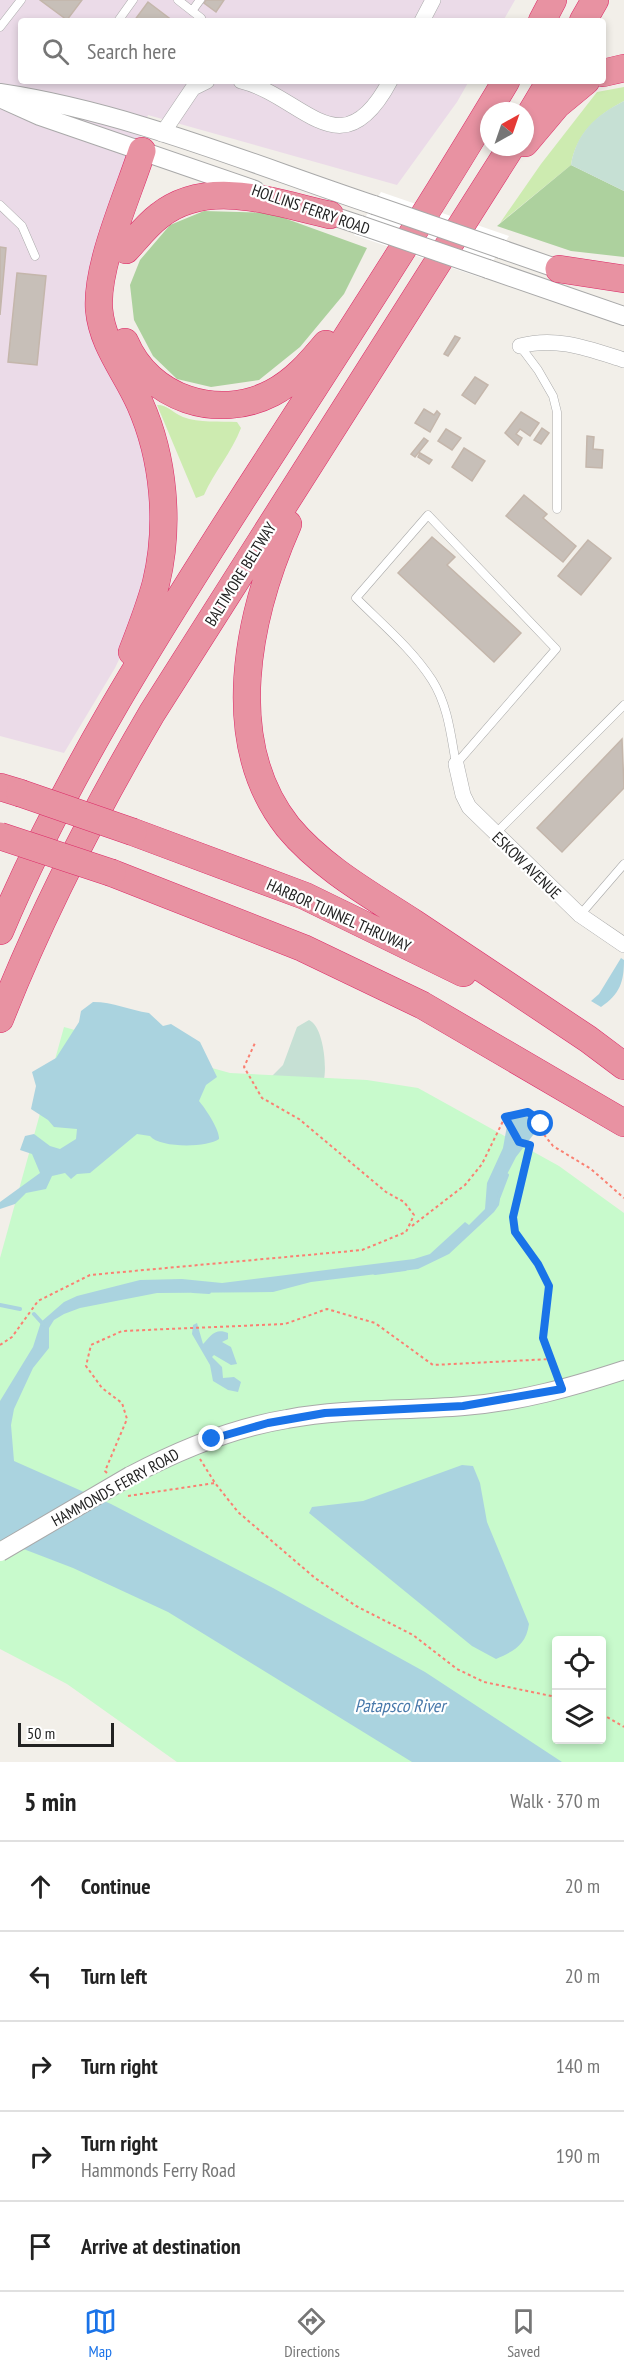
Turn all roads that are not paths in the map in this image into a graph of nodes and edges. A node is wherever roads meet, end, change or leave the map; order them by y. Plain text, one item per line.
1 (21, 0) edge
2 (134, 0) edge
3 (178, 0) edge
4 (200, 0) edge
5 (433, 0) edge
6 (553, 0) edge
7 (595, 0) edge
8 (192, 11) junction
9 (120, 18) edge
10 (201, 18) edge
11 (424, 18) edge
12 (544, 18) edge
13 (586, 18) edge
14 (0, 27) edge
15 (624, 68) edge
16 (606, 72) edge
17 (195, 84) edge
18 (249, 84) edge
19 (388, 84) edge
20 (504, 84) edge
21 (548, 84) edge
22 (582, 84) edge
23 (0, 93) edge
24 (0, 98) edge
25 (534, 108) edge
26 (534, 132) edge
27 (154, 147) junction
28 (506, 156) edge
29 (515, 156) edge
30 (483, 195) junction
31 (0, 205) edge
32 (330, 215) junction
33 (126, 250) junction
34 (35, 256) dead end
35 (391, 267) junction
36 (559, 269) junction
37 (624, 279) edge
38 (624, 291) edge
39 (624, 316) edge
40 (520, 346) joint
41 (624, 360) edge
42 (324, 442) junction
43 (557, 509) dead end
44 (624, 705) edge
45 (105, 722) junction
46 (456, 764) junction
47 (10, 790) edge
48 (495, 835) junction
49 (0, 836) edge
50 (0, 853) edge
51 (624, 864) edge
52 (24, 874) junction
53 (110, 878) junction
54 (0, 910) edge
55 (580, 915) junction
56 (0, 931) edge
57 (624, 945) edge
58 (0, 1018) edge
59 (624, 1066) edge
60 (624, 1073) edge
61 (624, 1123) edge
62 (624, 1371) edge
63 (0, 1552) edge

1 - 14 lane
2 - 9 lane
3 - 8 lane
4 - 8 lane
5 - 11 street
6 - 12 highway
7 - 13 highway
8 - 10 lane
15 - 16 highway
17 - 27 street
18 - 19 street
20 - 35 highway
21 - 25 highway
22 - 26 highway
23 - 27 street, HOLLINS FERRY ROAD
24 - 27 street, HOLLINS FERRY ROAD
27 - 32 street, HOLLINS FERRY ROAD
27 - 33 highway
27 - 36 street, HOLLINS FERRY ROAD, bridge
27 - 45 highway
28 - 30 highway, BALTIMORE BELTWAY
29 - 30 highway
30 - 42 highway, BALTIMORE BELTWAY
31 - 34 lane
32 - 33 highway
32 - 39 street, HOLLINS FERRY ROAD, bridge
33 - 35 highway
35 - 45 highway
36 - 37 highway
36 - 38 street, HOLLINS FERRY ROAD
40 - 41 street
40 - 43 lane
42 - 58 highway, BALTIMORE BELTWAY
42 - 59 highway
44 - 48 lane
45 - 52 highway
46 - 46 lane
46 - 48 street, ESKOW AVENUE
47 - 60 highway, HARBOR TUNNEL THRUWAY, bridge
48 - 55 street, ESKOW AVENUE
49 - 53 highway, bridge
50 - 53 highway
51 - 55 lane
52 - 54 highway
52 - 56 highway
53 - 61 highway
55 - 57 street, ESKOW AVENUE
62 - 63 street, HAMMONDS FERRY ROAD, bridge

